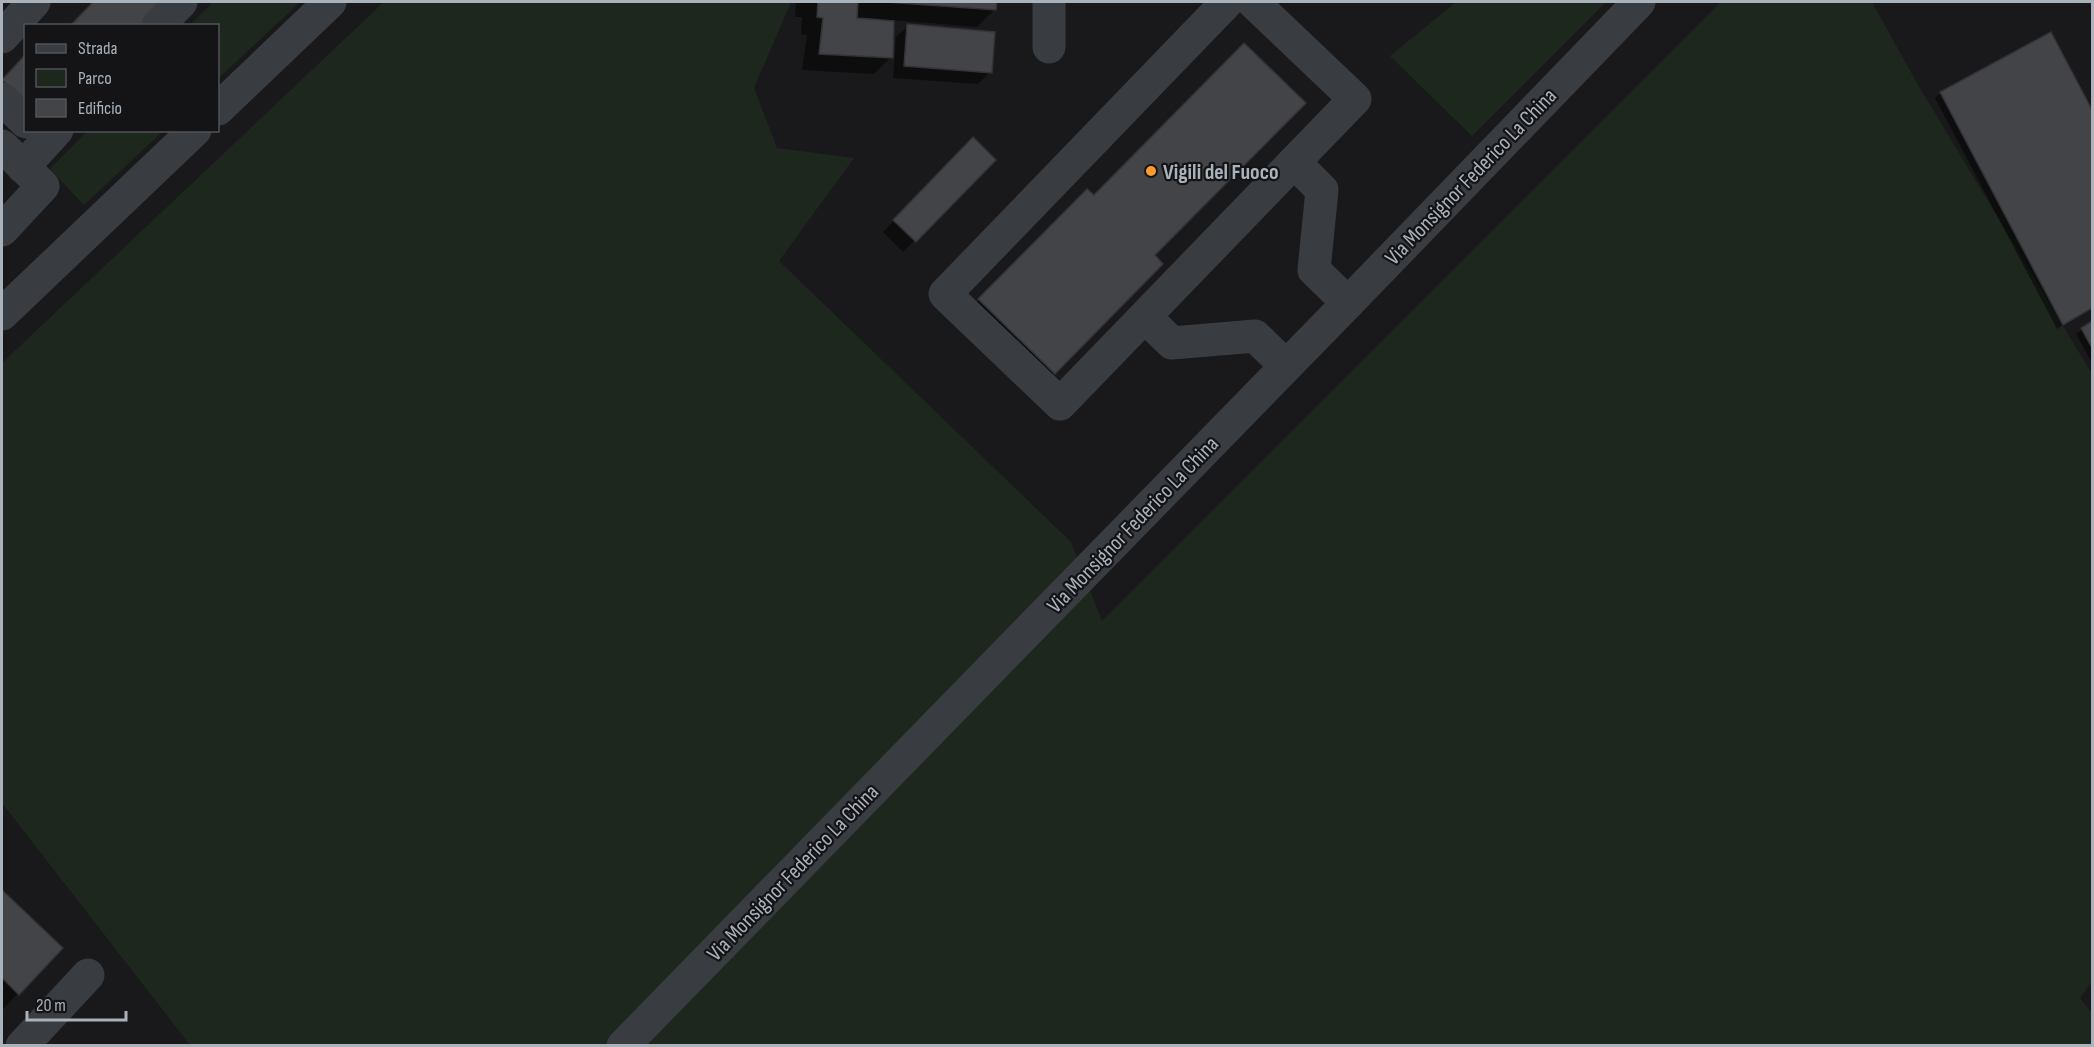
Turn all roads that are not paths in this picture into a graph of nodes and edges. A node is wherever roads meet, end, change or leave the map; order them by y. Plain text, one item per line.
1 (34, 2) edge
2 (181, 2) edge
3 (330, 2) edge
4 (1049, 2) edge
5 (1227, 2) edge
6 (1253, 2) edge
7 (1639, 2) edge
8 (160, 24) edge
9 (2, 37) edge
10 (1049, 46) dead end
11 (2, 99) edge
12 (219, 108) edge
13 (24, 117) edge
14 (40, 132) edge
15 (193, 132) edge
16 (12, 157) edge
17 (1294, 162) junction
18 (2, 230) edge
19 (1348, 303) junction
20 (2, 315) edge
21 (1145, 317) junction
22 (1286, 366) junction
23 (88, 975) dead end
24 (22, 1046) edge
25 (623, 1046) edge

1 - 9 street
2 - 8 street
3 - 12 street
4 - 10 street
5 - 21 street
6 - 17 street
7 - 19 street, Via Monsignor Federico La China
11 - 13 street
14 - 16 street
15 - 20 street
16 - 18 street
17 - 19 street
17 - 21 street
19 - 22 street, Via Monsignor Federico La China
21 - 22 street
22 - 25 street, Via Monsignor Federico La China
23 - 24 street

